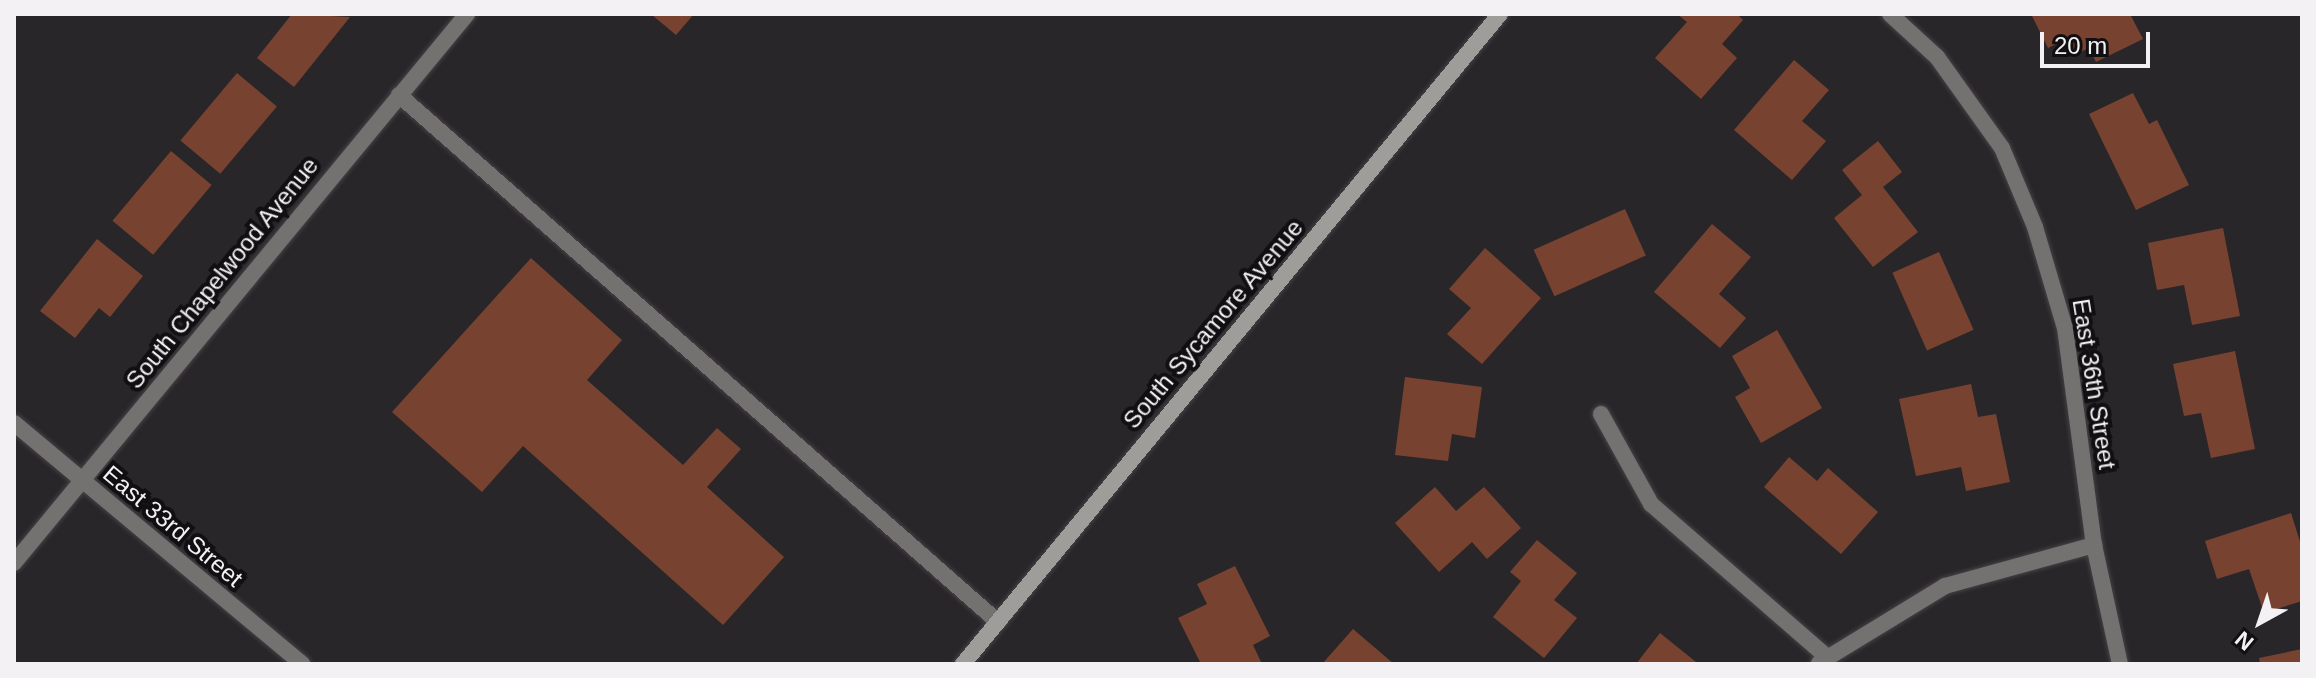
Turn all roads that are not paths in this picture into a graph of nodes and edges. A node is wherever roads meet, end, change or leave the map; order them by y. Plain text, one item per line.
1 (467, 14) edge
2 (1500, 14) edge
3 (1890, 14) edge
4 (399, 95) junction
5 (1601, 414) dead end
6 (14, 423) edge
7 (82, 481) junction
8 (2094, 545) junction
9 (14, 563) edge
10 (998, 622) junction
11 (1822, 660) edge
12 (302, 664) edge
13 (963, 664) edge
14 (2120, 664) edge

1 - 4 street, South Chapelwood Avenue
2 - 10 main road, South Sycamore Avenue
3 - 8 street, East 36th Street
4 - 7 street, South Chapelwood Avenue
4 - 10 street
5 - 11 street
6 - 7 street, East 33rd Street
7 - 9 street, South Chapelwood Avenue
7 - 12 street, East 33rd Street
8 - 11 street
8 - 14 street, East 36th Street
10 - 13 main road, South Sycamore Avenue

